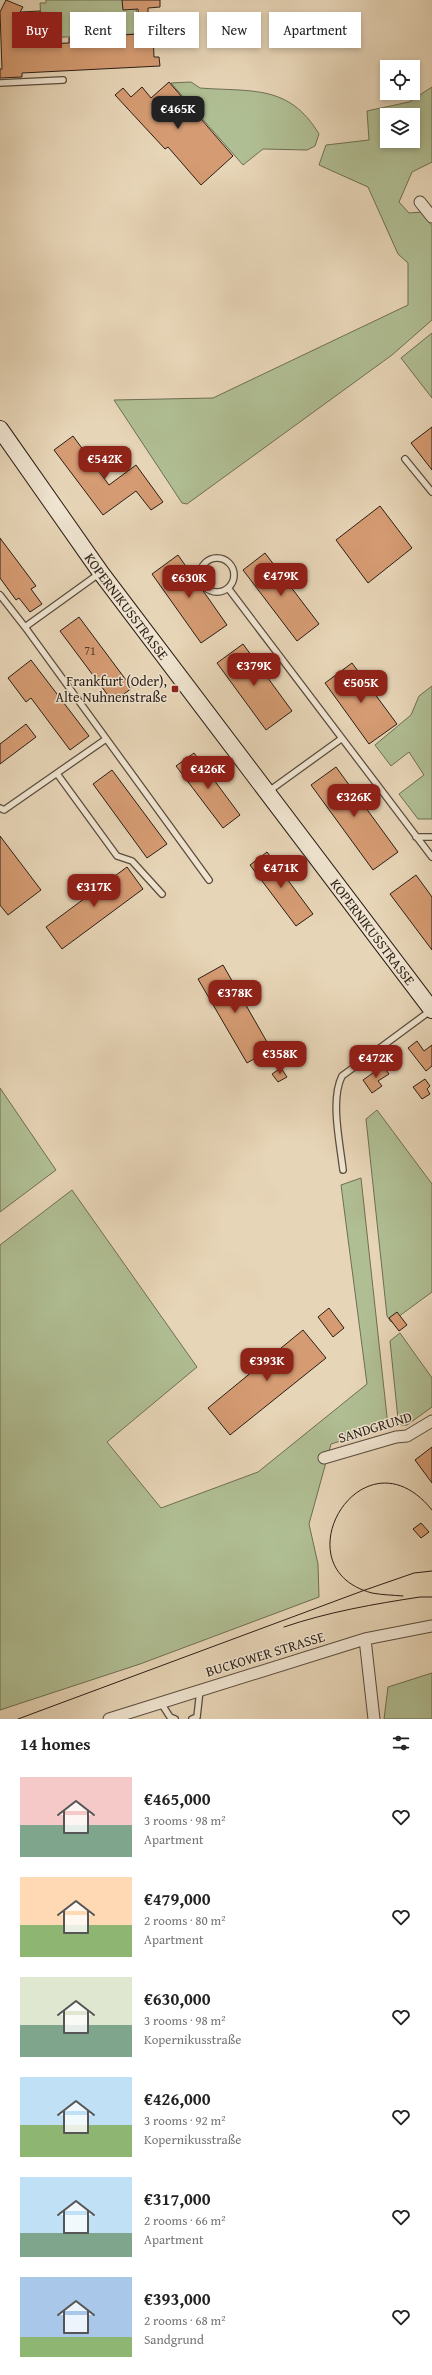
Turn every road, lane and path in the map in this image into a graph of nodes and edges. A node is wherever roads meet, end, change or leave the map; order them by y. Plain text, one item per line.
1 (63, 80) dead end
2 (0, 83) edge
3 (420, 202) dead end
4 (432, 217) edge
5 (0, 428) edge
6 (405, 459) dead end
7 (432, 492) edge
8 (101, 573) junction
9 (228, 588) junction
10 (0, 596) edge
11 (25, 627) junction
12 (341, 739) junction
13 (106, 740) junction
14 (58, 774) junction
15 (267, 792) junction
16 (0, 808) edge
17 (416, 837) junction
18 (432, 837) edge
19 (432, 857) edge
20 (209, 880) dead end
21 (162, 894) dead end
22 (432, 1010) edge
23 (343, 1170) dead end
24 (432, 1421) edge
25 (324, 1458) dead end
26 (432, 1626) edge
27 (365, 1639) junction
28 (200, 1690) junction
29 (161, 1703) junction
30 (109, 1719) edge
31 (175, 1719) edge
32 (192, 1719) edge
33 (374, 1719) edge

1 - 2 lane
3 - 4 street
5 - 8 main road, KOPERNIKUSSTRASSE
6 - 7 lane
8 - 11 lane
8 - 15 main road, KOPERNIKUSSTRASSE
9 - 9 lane
9 - 12 lane
10 - 11 lane
11 - 13 lane
12 - 15 lane
12 - 17 lane
13 - 14 lane
13 - 20 lane
14 - 16 lane
14 - 21 lane
15 - 22 main road, KOPERNIKUSSTRASSE
17 - 18 lane
17 - 19 lane
22 - 23 lane
24 - 25 street, SANDGRUND
26 - 27 street, BUCKOWER STRASSE
27 - 28 street, BUCKOWER STRASSE
27 - 33 street
28 - 29 street, BUCKOWER STRASSE
28 - 32 lane
29 - 30 street, BUCKOWER STRASSE
29 - 31 lane

